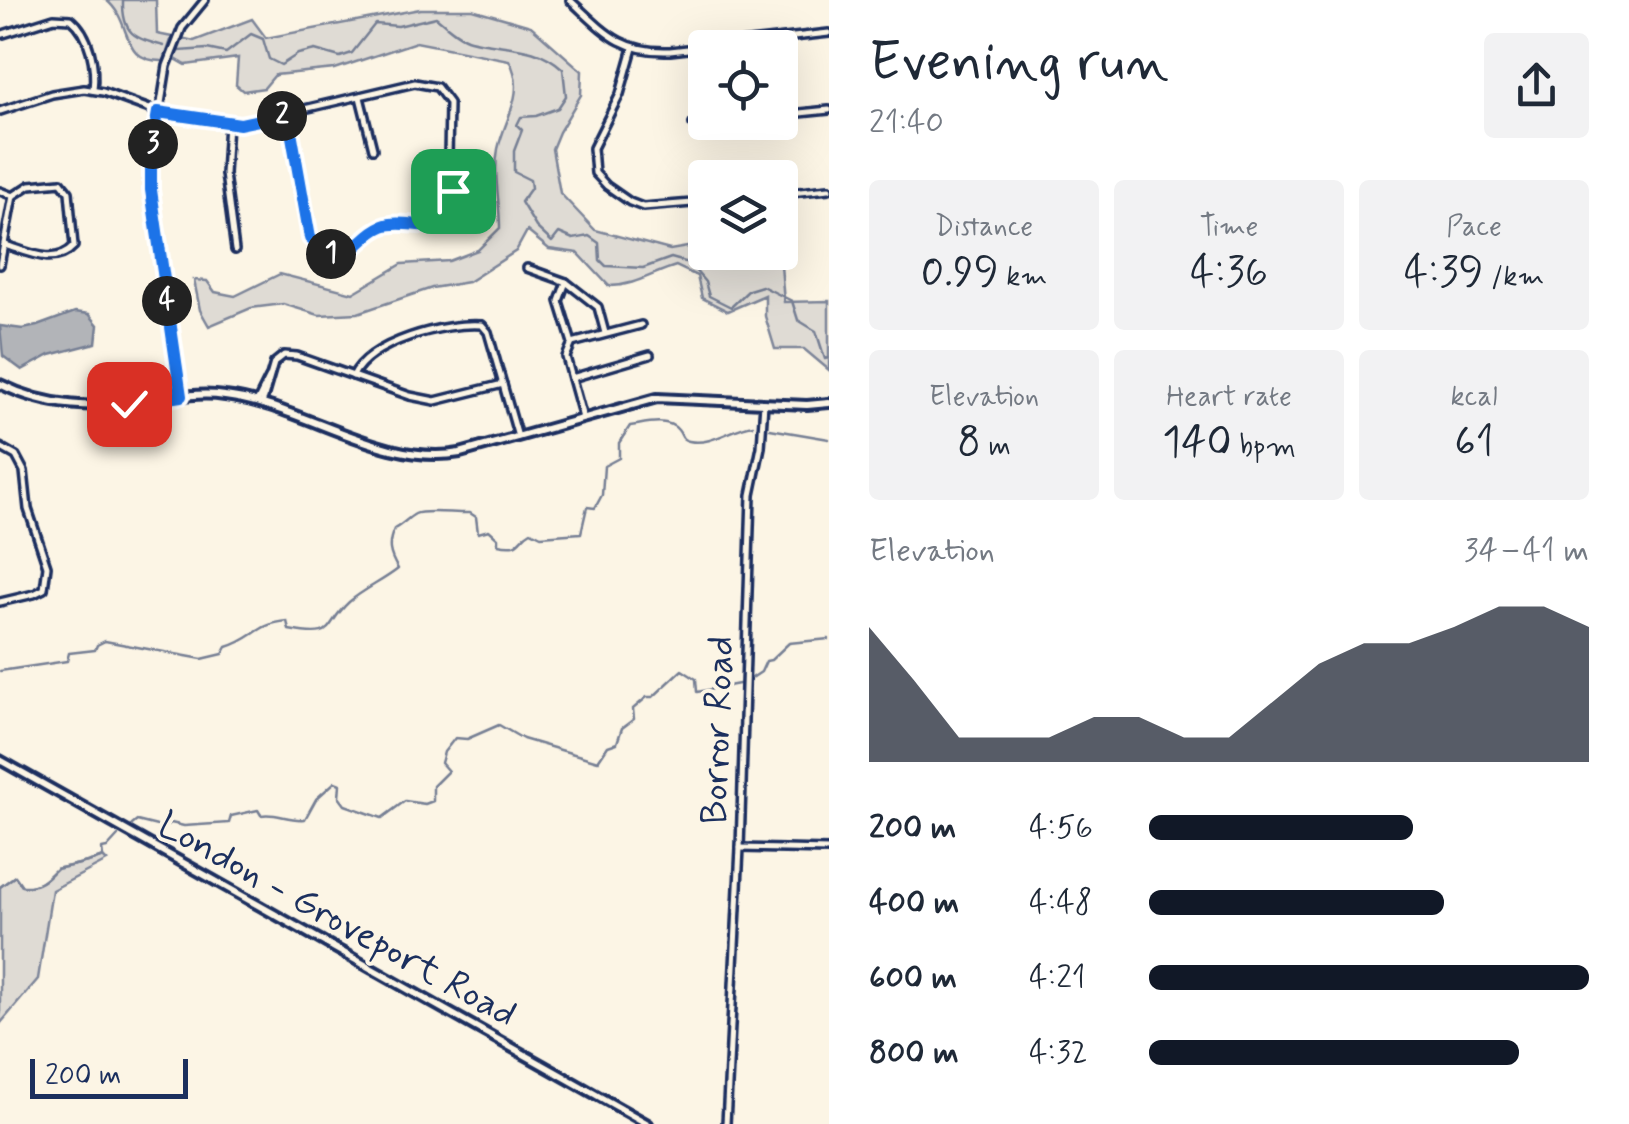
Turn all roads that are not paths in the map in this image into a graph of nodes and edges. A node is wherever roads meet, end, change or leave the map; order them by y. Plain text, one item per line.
1 (205, 0) edge
2 (570, 0) edge
3 (829, 33) edge
4 (0, 35) edge
5 (633, 48) junction
6 (93, 90) junction
7 (360, 97) junction
8 (829, 110) edge
9 (0, 111) edge
10 (158, 112) junction
11 (798, 113) edge
12 (288, 114) junction
13 (228, 123) junction
14 (372, 149) dead end
15 (829, 188) edge
16 (0, 192) edge
17 (798, 192) edge
18 (13, 196) junction
19 (688, 203) edge
20 (5, 245) junction
21 (235, 250) dead end
22 (0, 265) edge
23 (527, 268) dead end
24 (566, 282) junction
25 (641, 324) dead end
26 (605, 334) junction
27 (572, 343) junction
28 (650, 355) dead end
29 (352, 376) junction
30 (572, 378) junction
31 (0, 384) edge
32 (503, 384) junction
33 (181, 396) junction
34 (764, 403) junction
35 (829, 403) edge
36 (259, 404) junction
37 (583, 418) junction
38 (518, 437) junction
39 (0, 446) edge
40 (0, 602) edge
41 (0, 760) edge
42 (740, 848) junction
43 (829, 850) edge
44 (648, 1124) edge
45 (726, 1124) edge

1 - 10 street
2 - 5 street
3 - 5 street
4 - 6 street
5 - 19 street
6 - 9 street
6 - 10 street
7 - 12 street
7 - 12 street
7 - 14 street
8 - 11 street
10 - 13 street
10 - 33 street
12 - 13 street
13 - 21 street
15 - 17 street
16 - 18 street
18 - 20 street
18 - 20 street
20 - 22 street
23 - 24 street
24 - 26 street
24 - 27 street
25 - 26 street
26 - 27 street
27 - 30 street
28 - 30 street
29 - 32 street
29 - 32 street
29 - 36 street
30 - 37 street
31 - 33 street
32 - 38 street
33 - 36 street
34 - 35 street
34 - 37 street
34 - 42 street, Borror Road
36 - 38 street
37 - 38 street
39 - 40 street
41 - 44 street, London - Groveport Road
42 - 43 street
42 - 45 street, Borror Road

